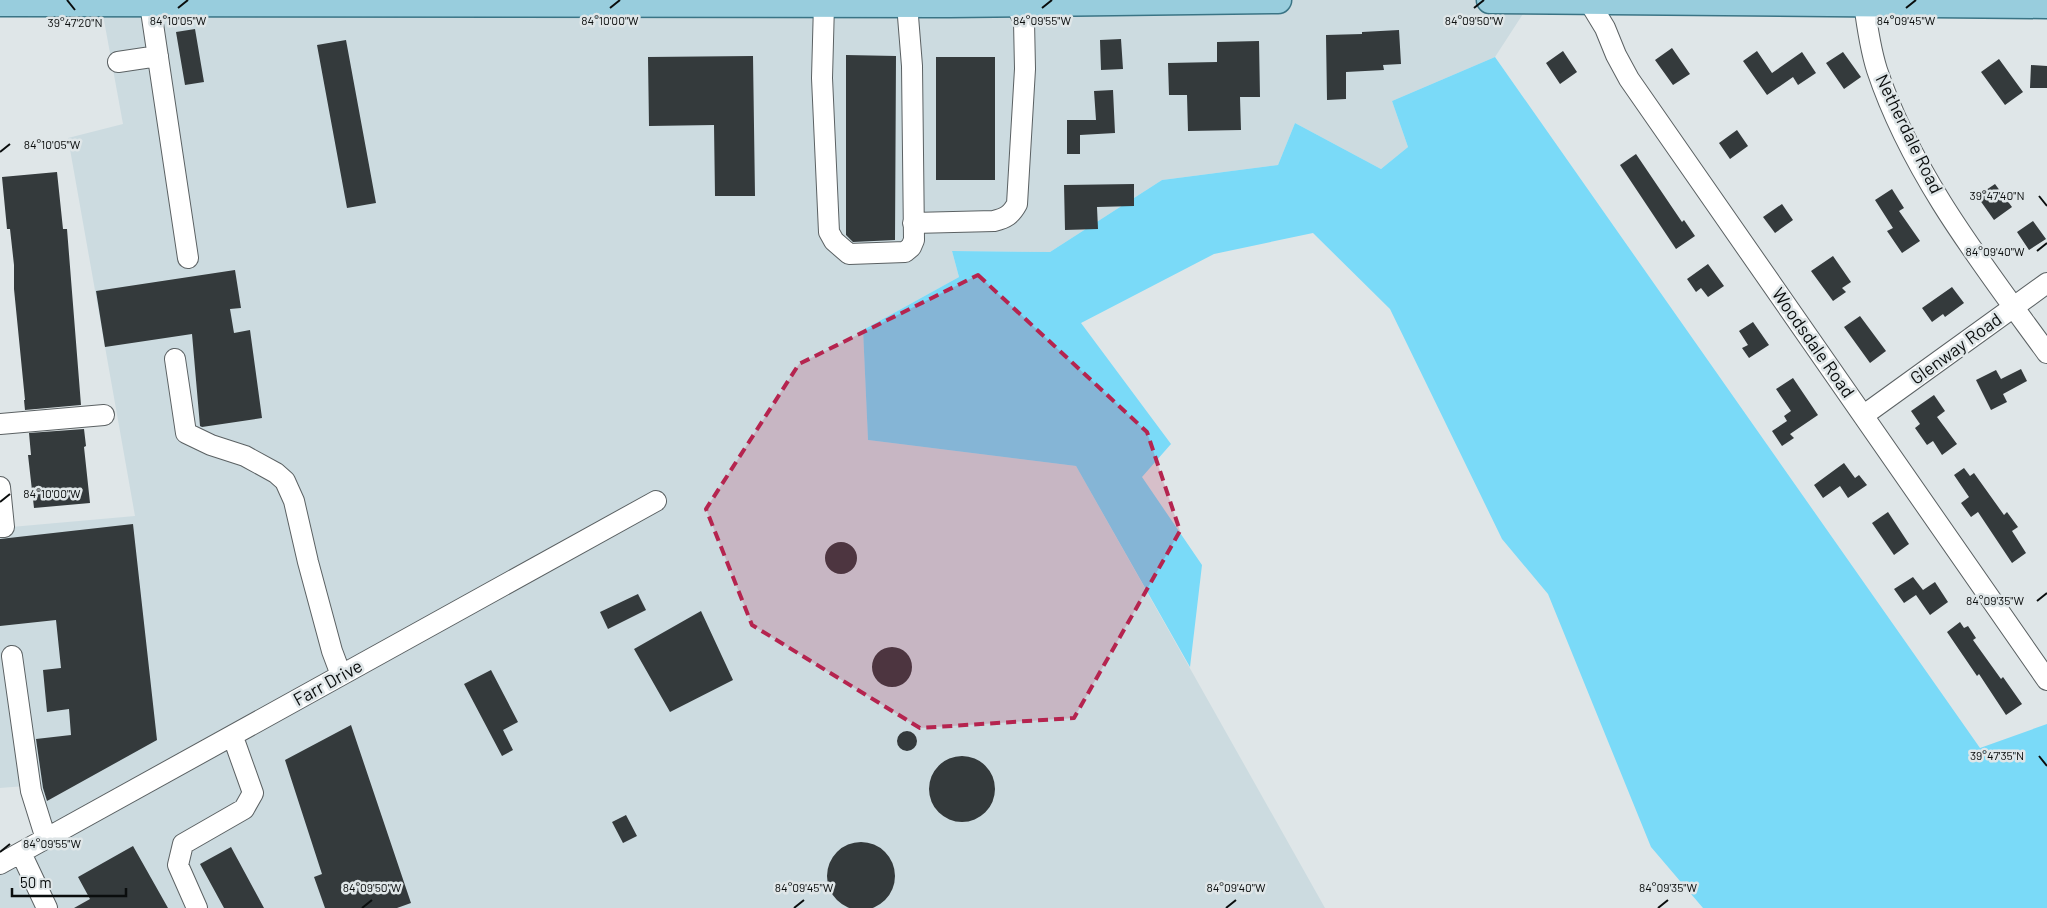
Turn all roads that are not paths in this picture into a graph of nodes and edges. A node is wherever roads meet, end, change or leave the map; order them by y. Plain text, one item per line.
1 (1278, 0) edge
2 (1490, 0) edge
3 (1588, 0) edge
4 (1108, 1) edge
5 (1158, 1) edge
6 (283, 2) edge
7 (383, 2) edge
8 (770, 2) edge
9 (1014, 2) edge
10 (0, 3) edge
11 (1864, 3) junction
12 (150, 4) junction
13 (824, 4) junction
14 (908, 4) junction
15 (2047, 5) edge
16 (158, 56) junction
17 (118, 62) dead end
18 (914, 223) junction
19 (188, 258) dead end
20 (2047, 283) edge
21 (2013, 307) junction
22 (2047, 353) edge
23 (175, 359) dead end
24 (104, 415) dead end
25 (1864, 415) junction
26 (0, 424) edge
27 (0, 487) edge
28 (656, 501) dead end
29 (2, 527) edge
30 (12, 656) dead end
31 (341, 676) junction
32 (2047, 680) edge
33 (233, 737) junction
34 (46, 839) junction
35 (21, 853) junction
36 (0, 864) edge
37 (47, 908) edge
38 (197, 908) edge

1 - 5 main road
2 - 3 main road
3 - 11 main road
3 - 25 street, Woodsdale Road
4 - 5 main road
4 - 9 main road
6 - 7 main road
6 - 12 main road
7 - 8 main road
8 - 13 main road
9 - 14 main road
9 - 18 street
10 - 12 main road
11 - 15 main road
11 - 21 street, Netherdale Road
12 - 16 street
13 - 14 main road
13 - 18 street
14 - 18 street
16 - 17 street
16 - 19 street
20 - 21 street, Glenway Road
21 - 22 street, Netherdale Road
21 - 25 street, Glenway Road
23 - 31 street
24 - 26 street
25 - 32 street, Woodsdale Road
27 - 29 street
28 - 31 street, Farr Drive
30 - 34 street
31 - 33 street, Farr Drive
33 - 34 street, Farr Drive
33 - 38 street
34 - 35 street, Farr Drive
35 - 36 street, Farr Drive
35 - 37 street

